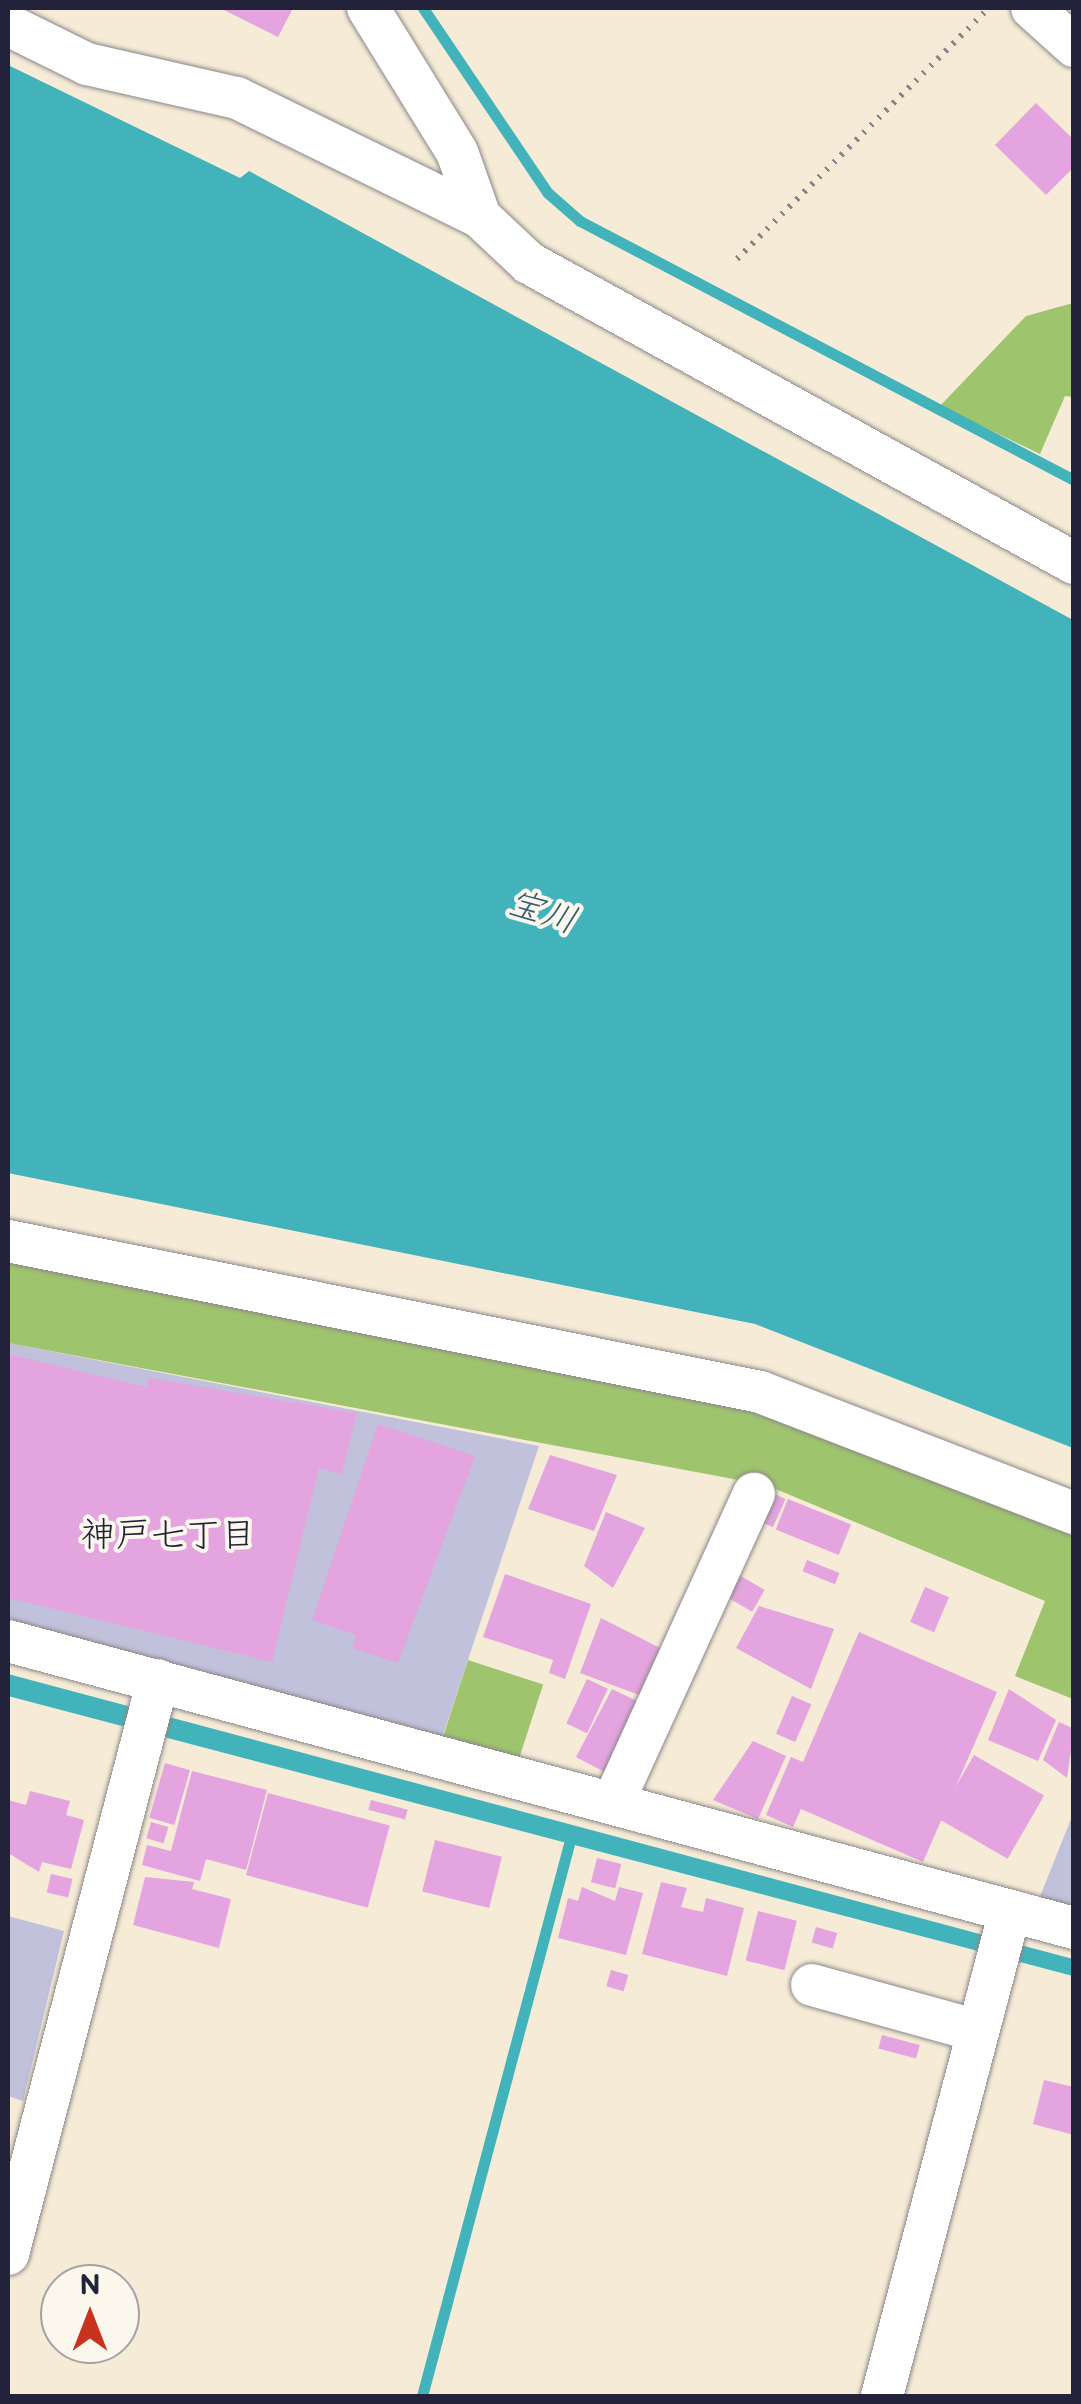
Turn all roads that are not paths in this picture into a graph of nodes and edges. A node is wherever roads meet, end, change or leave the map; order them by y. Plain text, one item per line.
1 (368, 8) edge
2 (1032, 8) edge
3 (8, 25) edge
4 (1074, 46) edge
5 (480, 218) junction
6 (1074, 563) edge
7 (8, 1241) edge
8 (754, 1494) dead end
9 (1074, 1513) edge
10 (8, 1640) edge
11 (150, 1708) junction
12 (614, 1804) junction
13 (1074, 1928) edge
14 (1003, 1935) junction
15 (812, 1985) dead end
16 (978, 2031) junction
17 (8, 2254) edge
18 (882, 2396) edge

1 - 5 street
2 - 4 street
3 - 5 street
5 - 6 street
7 - 9 street
8 - 12 street
10 - 11 street
11 - 12 street
11 - 17 street
12 - 14 street
13 - 14 street
14 - 16 street
15 - 16 street
16 - 18 street

